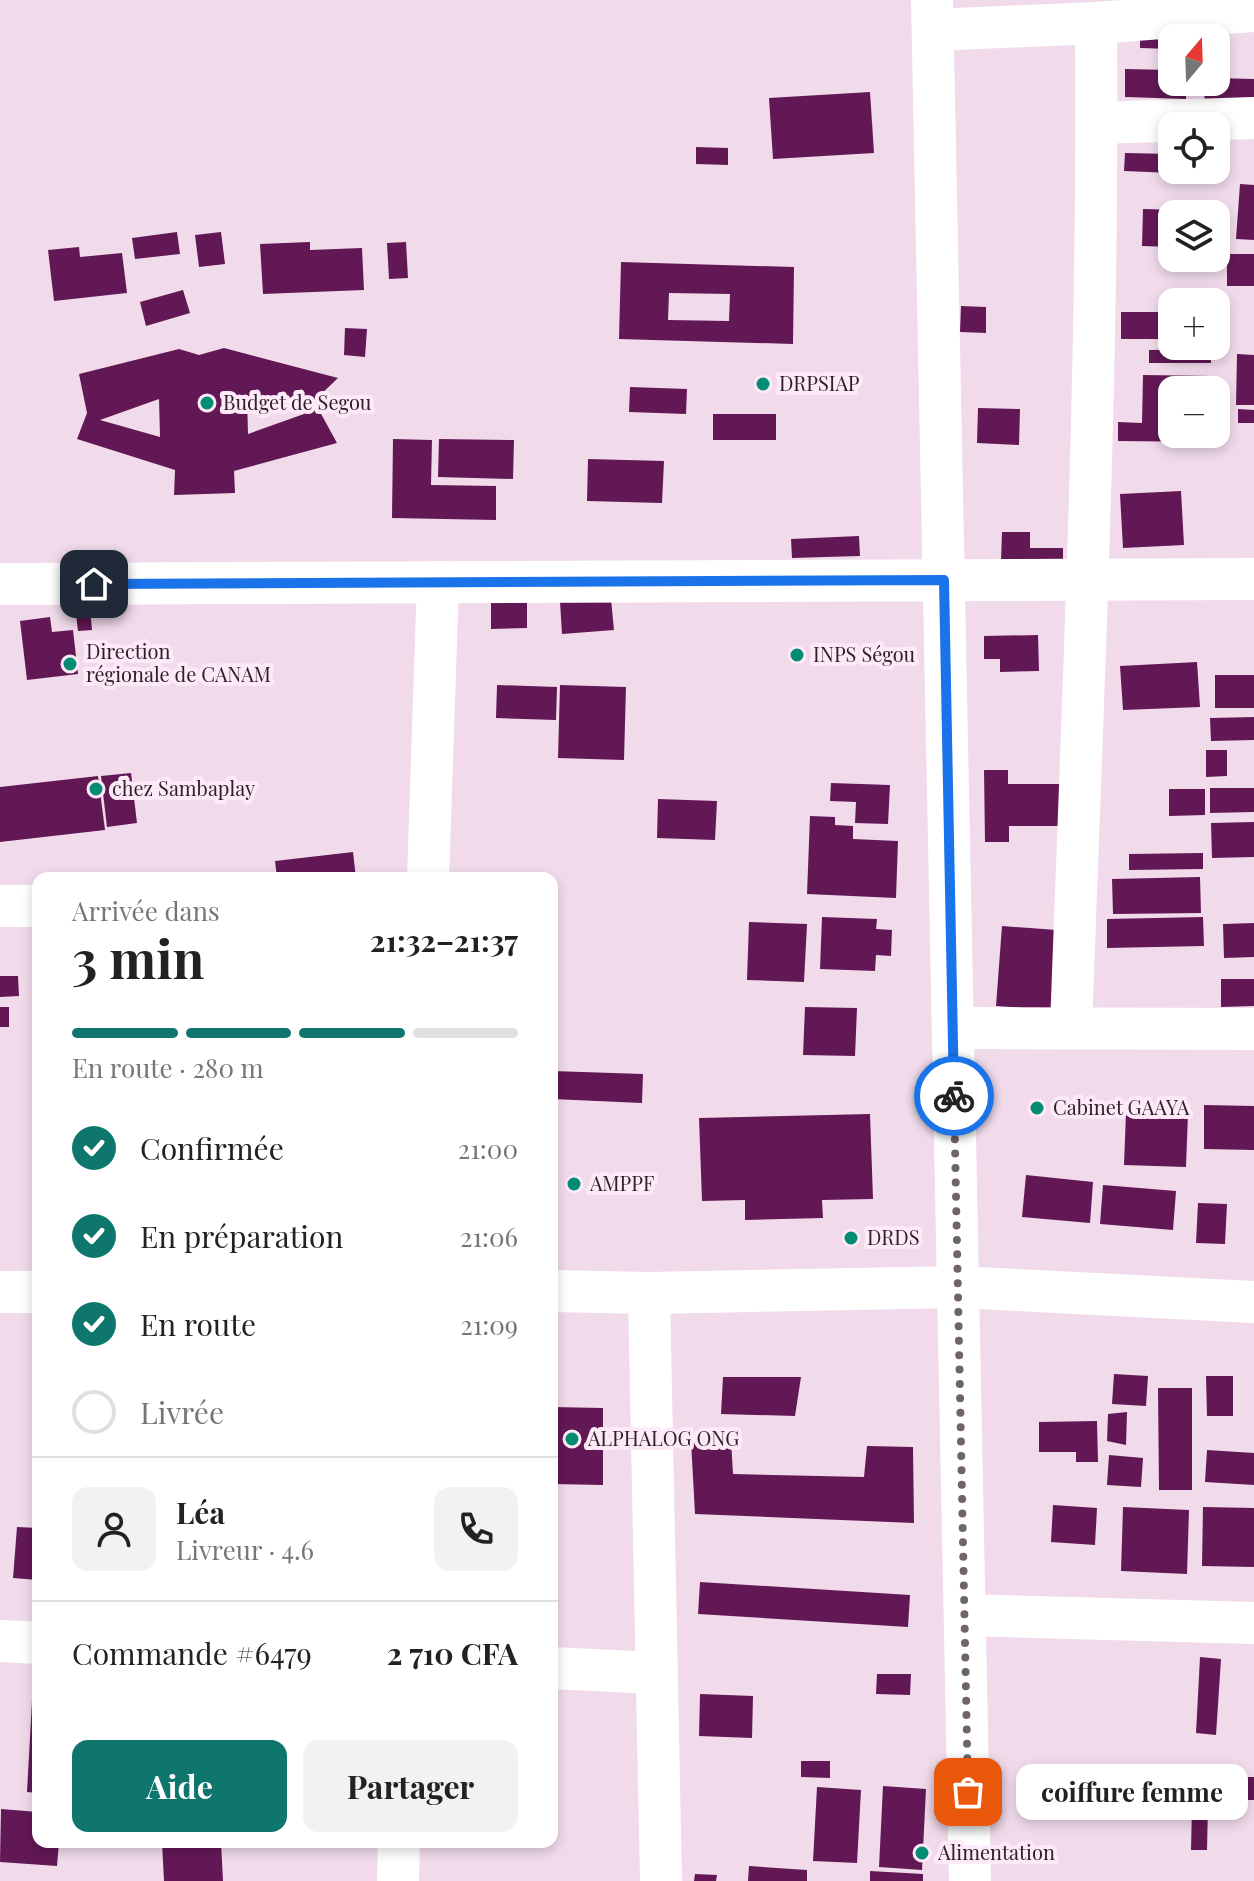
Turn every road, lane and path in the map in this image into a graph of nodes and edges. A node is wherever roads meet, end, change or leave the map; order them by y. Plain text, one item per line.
1 (1254, 11) edge
2 (933, 15) edge
3 (1096, 23) junction
4 (1254, 118) edge
5 (1097, 123) junction
6 (1254, 579) edge
7 (944, 580) junction
8 (1087, 580) junction
9 (438, 582) junction
10 (0, 584) edge
11 (428, 872) edge
12 (0, 906) edge
13 (32, 906) edge
14 (953, 1028) junction
15 (1071, 1028) junction
16 (1254, 1029) edge
17 (958, 1287) junction
18 (558, 1291) edge
19 (0, 1292) edge
20 (32, 1292) edge
21 (649, 1293) junction
22 (1254, 1302) edge
23 (965, 1615) junction
24 (1254, 1623) edge
25 (0, 1641) edge
26 (32, 1643) edge
27 (558, 1668) edge
28 (655, 1673) junction
29 (399, 1848) edge
30 (398, 1881) edge
31 (661, 1881) edge
32 (970, 1881) edge

1 - 3 street
2 - 3 street
2 - 7 street
3 - 5 street
4 - 5 street
5 - 8 street
6 - 8 street
7 - 8 street
7 - 9 street
7 - 14 street
8 - 15 street
9 - 10 street
9 - 11 street
12 - 13 street
14 - 15 street
14 - 17 street
15 - 16 street
17 - 21 street
17 - 22 street
17 - 23 street
18 - 21 street
19 - 20 street
21 - 28 street
23 - 24 street
23 - 32 street
25 - 26 street
27 - 28 street
28 - 31 street
29 - 30 street

